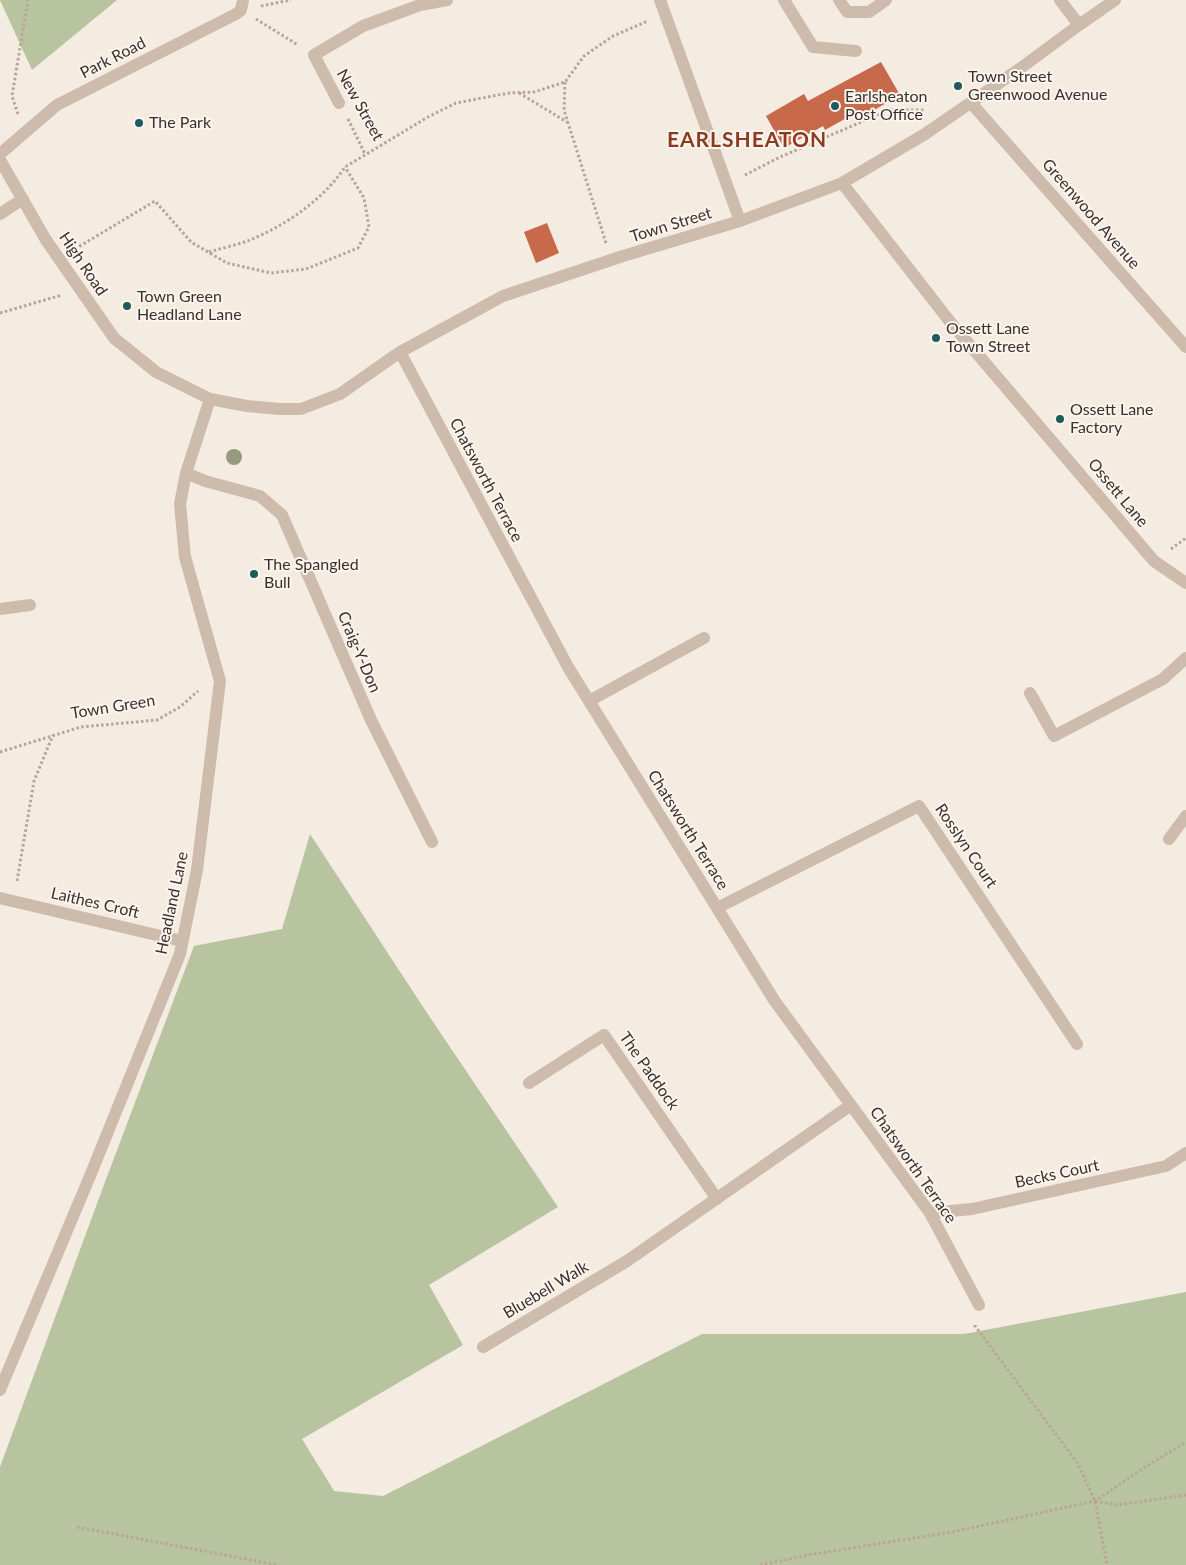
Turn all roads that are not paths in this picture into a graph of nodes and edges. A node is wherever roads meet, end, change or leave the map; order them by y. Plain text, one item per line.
1 (447, 0) edge
2 (784, 0) edge
3 (839, 0) edge
4 (886, 0) edge
5 (1060, 0) edge
6 (1115, 0) edge
7 (663, 1) edge
8 (242, 5) edge
9 (1079, 24) junction
10 (856, 51) dead end
11 (339, 103) road end
12 (971, 103) junction
13 (0, 154) edge
14 (0, 160) edge
15 (842, 183) junction
16 (23, 199) junction
17 (0, 214) edge
18 (740, 221) junction
19 (1186, 347) edge
20 (400, 352) junction
21 (210, 399) junction
22 (186, 473) junction
23 (1186, 583) edge
24 (30, 605) dead end
25 (0, 609) edge
26 (704, 638) dead end
27 (1186, 658) edge
28 (1030, 693) dead end
29 (589, 701) junction
30 (1186, 816) edge
31 (1169, 838) dead end
32 (432, 842) dead end
33 (0, 898) edge
34 (717, 908) junction
35 (182, 941) junction
36 (1077, 1044) dead end
37 (529, 1083) dead end
38 (851, 1105) junction
39 (1186, 1153) edge
40 (717, 1199) junction
41 (930, 1213) junction
42 (979, 1305) road end
43 (483, 1346) dead end
44 (0, 1390) edge

1 - 11 street, New Street
2 - 10 street
3 - 4 street
5 - 9 street
6 - 9 street, Town Street
7 - 18 street
8 - 13 street, Park Road
9 - 12 street, Town Street
12 - 15 street, Town Street
12 - 19 street, Greenwood Avenue
14 - 16 street, High Road
15 - 18 street, Town Street
15 - 23 street, Ossett Lane
16 - 17 street
16 - 21 street, High Road
18 - 20 street, Town Street
20 - 21 street, Town Street
20 - 29 street, Chatsworth Terrace
21 - 22 street, Headland Lane
22 - 32 street, Craig-Y-Don
22 - 35 street, Headland Lane
24 - 25 street
26 - 29 street
27 - 28 street
29 - 34 street, Chatsworth Terrace
30 - 31 street
33 - 35 street, Laithes Croft
34 - 36 street, Rosslyn Court
34 - 38 street, Chatsworth Terrace
35 - 44 street, Headland Lane
37 - 40 street, The Paddock
38 - 40 street
38 - 41 street, Chatsworth Terrace
39 - 41 street, Becks Court
40 - 43 street, Bluebell Walk
41 - 42 street, Chatsworth Terrace

